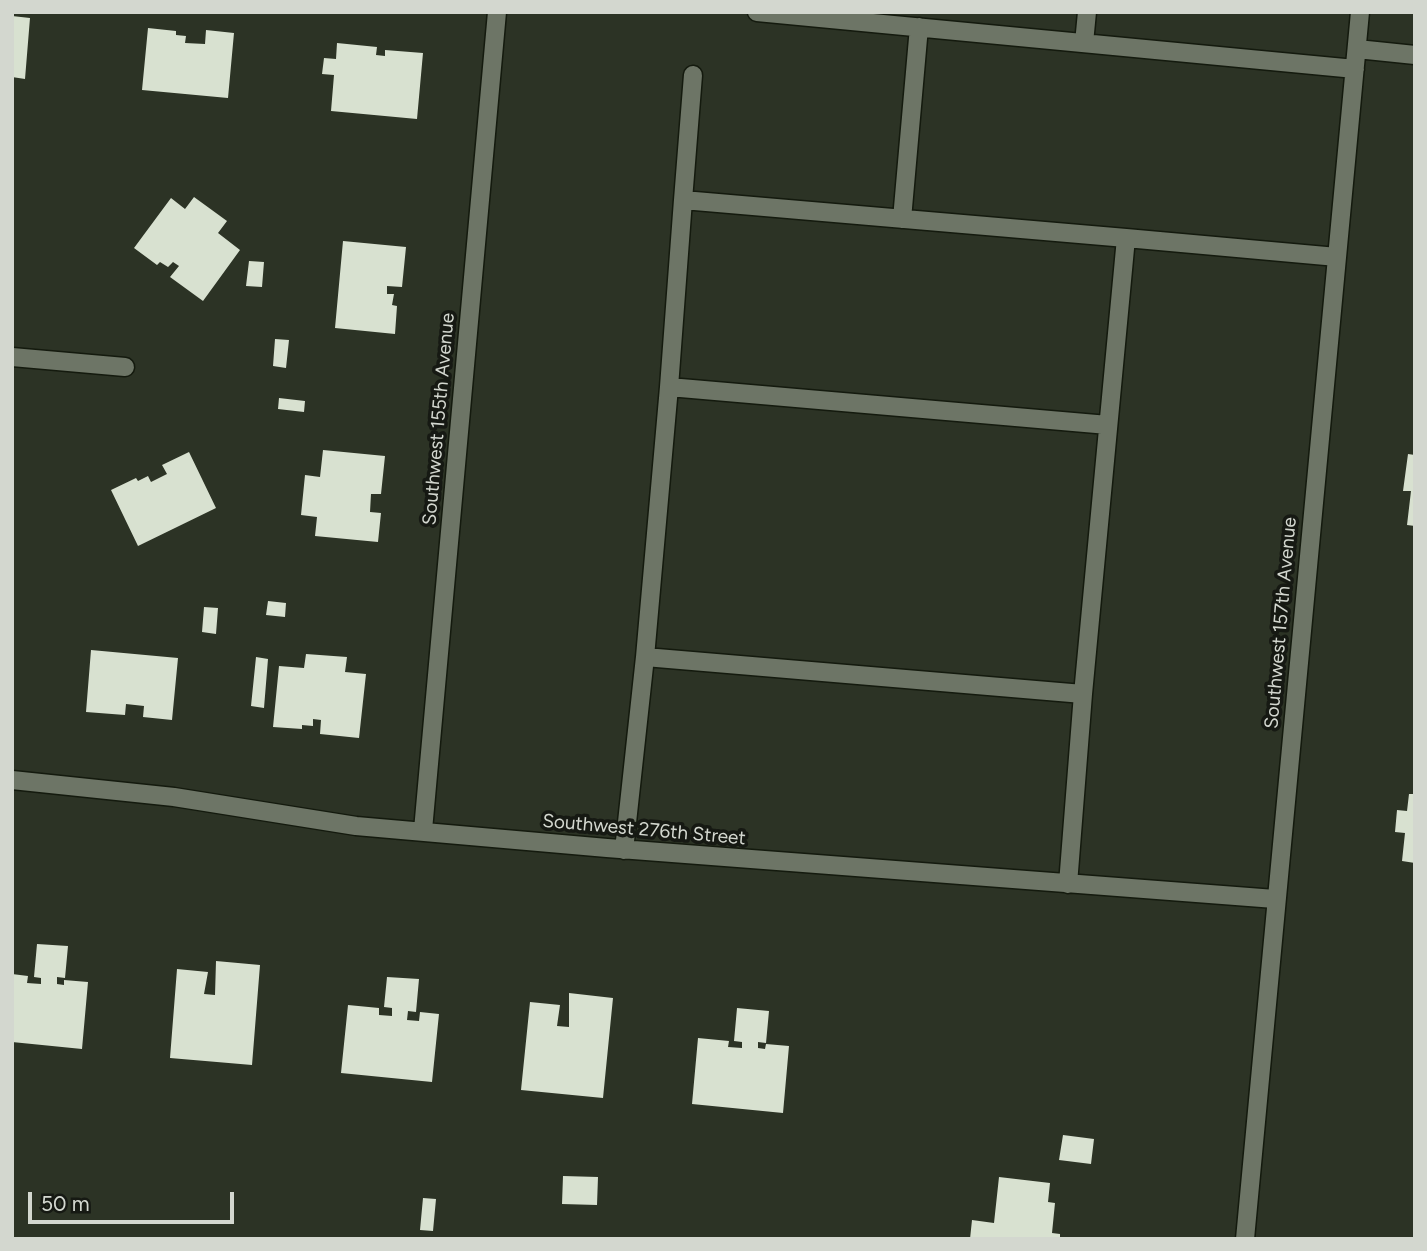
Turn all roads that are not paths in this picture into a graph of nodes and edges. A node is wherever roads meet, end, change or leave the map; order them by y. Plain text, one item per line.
1 (497, 12) edge
2 (757, 12) edge
3 (1087, 12) edge
4 (1360, 12) edge
5 (778, 13) edge
6 (919, 27) junction
7 (1084, 43) junction
8 (1357, 49) junction
9 (1415, 55) edge
10 (1355, 69) junction
11 (693, 75) dead end
12 (683, 200) junction
13 (902, 219) junction
14 (1126, 238) junction
15 (1337, 257) junction
16 (12, 357) edge
17 (125, 367) dead end
18 (669, 387) junction
19 (1108, 425) junction
20 (645, 657) junction
21 (1083, 694) junction
22 (12, 780) edge
23 (423, 830) junction
24 (624, 850) junction
25 (1068, 884) junction
26 (1275, 899) junction
27 (1245, 1239) edge

1 - 23 street, Southwest 155th Avenue
2 - 5 street
3 - 7 street
4 - 8 street, Southwest 157th Avenue
5 - 6 street
6 - 7 street
6 - 13 street
7 - 10 street
8 - 9 street
8 - 10 street, Southwest 157th Avenue
10 - 15 street, Southwest 157th Avenue
11 - 12 street
12 - 13 street
12 - 18 street
13 - 14 street
14 - 15 street
14 - 19 street
15 - 26 street, Southwest 157th Avenue
16 - 17 street
18 - 19 street
18 - 20 street
19 - 21 street
20 - 21 street
20 - 24 street
21 - 25 street
22 - 23 street, Southwest 276th Street
23 - 24 street, Southwest 276th Street
24 - 25 street, Southwest 276th Street
25 - 26 street, Southwest 276th Street
26 - 27 street, Southwest 157th Avenue

